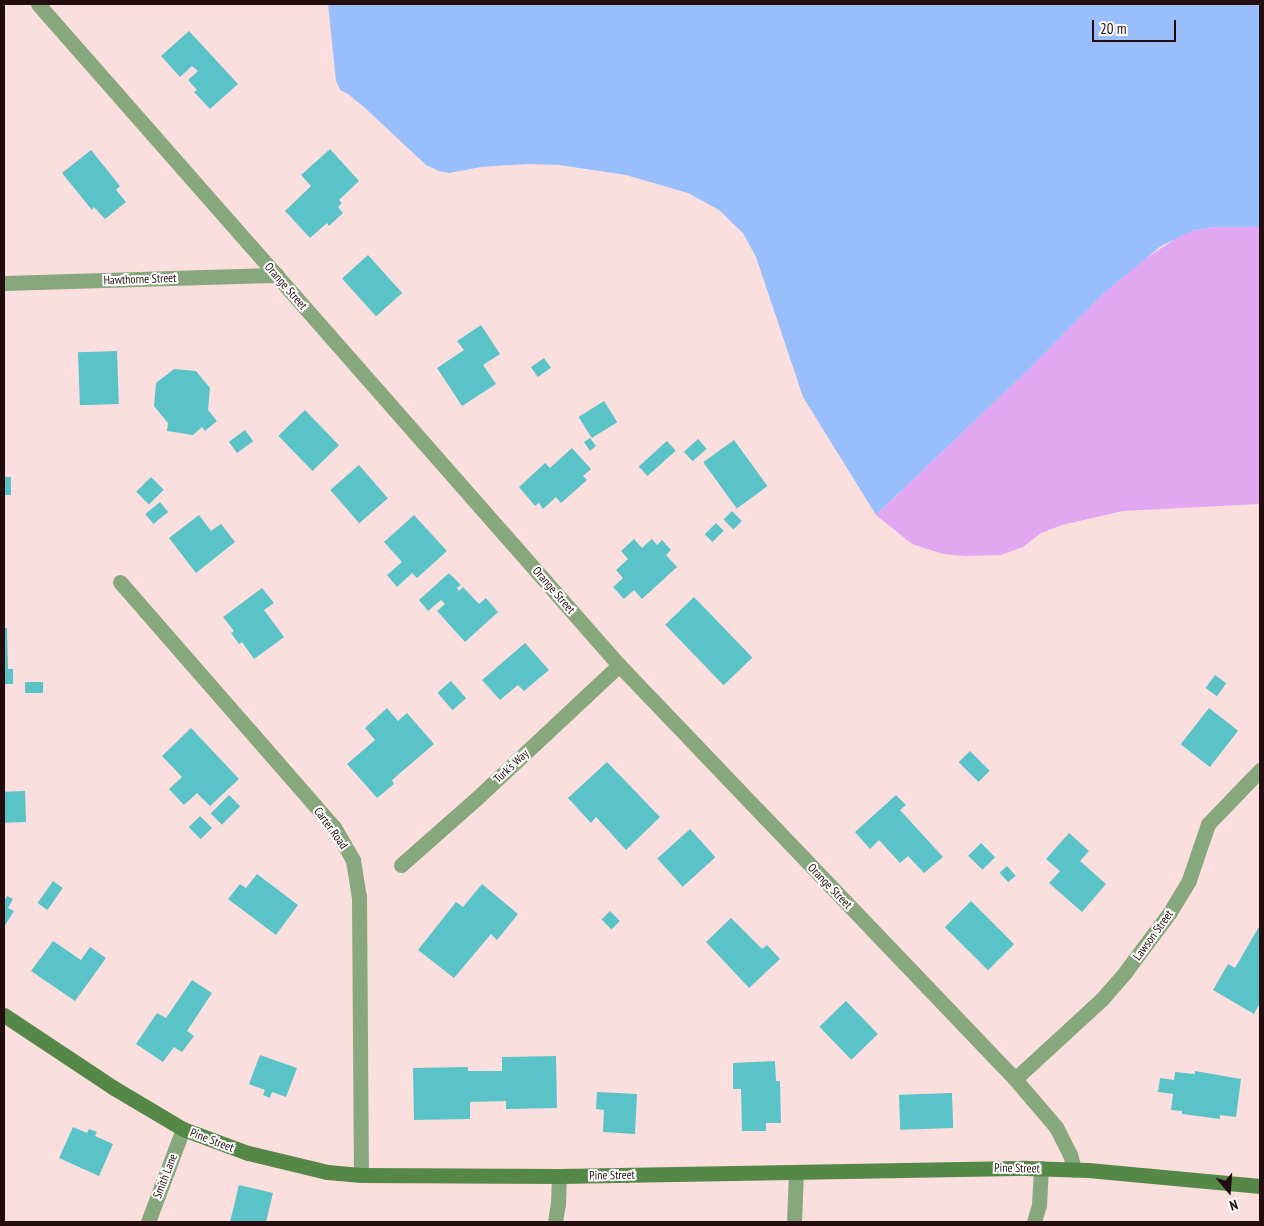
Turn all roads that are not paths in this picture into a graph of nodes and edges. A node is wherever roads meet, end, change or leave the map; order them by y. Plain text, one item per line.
1 (38, 4) edge
2 (277, 276) junction
3 (4, 283) edge
4 (120, 582) dead end
5 (619, 665) junction
6 (1260, 770) edge
7 (401, 865) dead end
8 (4, 1015) edge
9 (1015, 1079) junction
10 (183, 1129) junction
11 (1041, 1168) junction
12 (1074, 1169) junction
13 (796, 1172) junction
14 (361, 1175) junction
15 (559, 1176) junction
16 (1260, 1186) edge
17 (148, 1222) edge
18 (555, 1222) edge
19 (794, 1222) edge
20 (1034, 1222) edge

1 - 2 street, Orange Street
2 - 3 street, Hawthorne Street
2 - 5 street, Orange Street
4 - 14 street, Carter Road
5 - 7 street, Turk's Way
5 - 9 street, Orange Street
6 - 9 street, Lawson Street
8 - 10 street, Pine Street
9 - 12 street, Orange Street
10 - 14 street, Pine Street
10 - 17 street, Smith Lane
11 - 12 street, Pine Street
11 - 13 street, Pine Street
11 - 20 street
12 - 16 street, Pine Street
13 - 15 street, Pine Street
13 - 19 street
14 - 15 street, Pine Street
15 - 18 street

